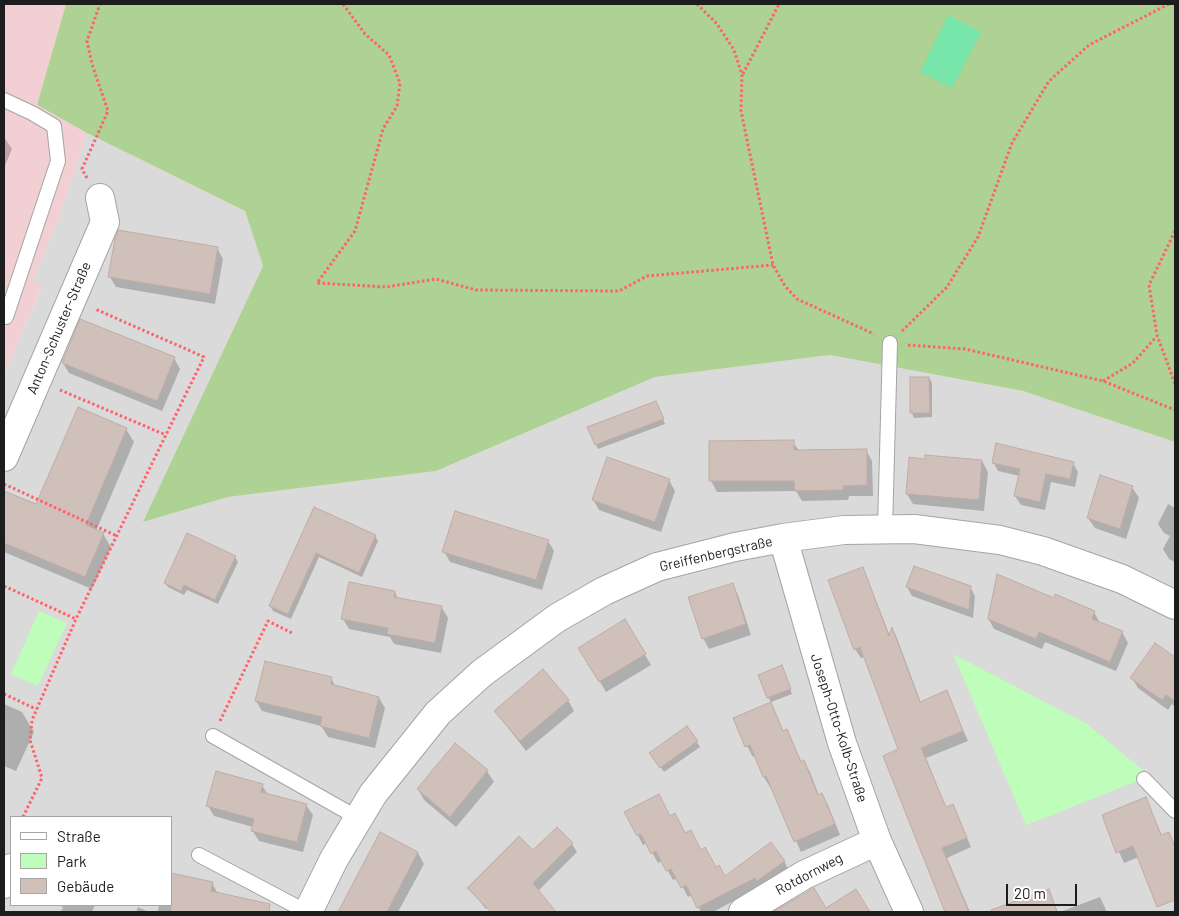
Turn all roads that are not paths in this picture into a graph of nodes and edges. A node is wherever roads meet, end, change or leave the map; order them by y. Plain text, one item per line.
1 (4, 100) edge
2 (100, 198) road end
3 (6, 317) dead end
4 (890, 343) road end
5 (4, 458) edge
6 (885, 528) junction
7 (783, 538) junction
8 (1175, 605) edge
9 (212, 736) road end
10 (1144, 779) dead end
11 (1175, 811) edge
12 (358, 818) junction
13 (877, 841) junction
14 (199, 855) dead end
15 (10, 870) edge
16 (4, 884) edge
17 (308, 912) edge
18 (743, 912) edge
19 (909, 912) edge

1 - 3 lane
2 - 5 street, Anton-Schuster-Straße
4 - 6 lane
6 - 7 street, Greiffenbergstraße
6 - 8 street, Greiffenbergstraße
7 - 12 street, Greiffenbergstraße
7 - 13 street, Joseph-Otto-Kolb-Straße
9 - 12 lane
10 - 11 lane
12 - 17 street, Greiffenbergstraße
13 - 18 street, Rotdornweg
13 - 19 street, Joseph-Otto-Kolb-Straße
14 - 17 lane
15 - 16 street

